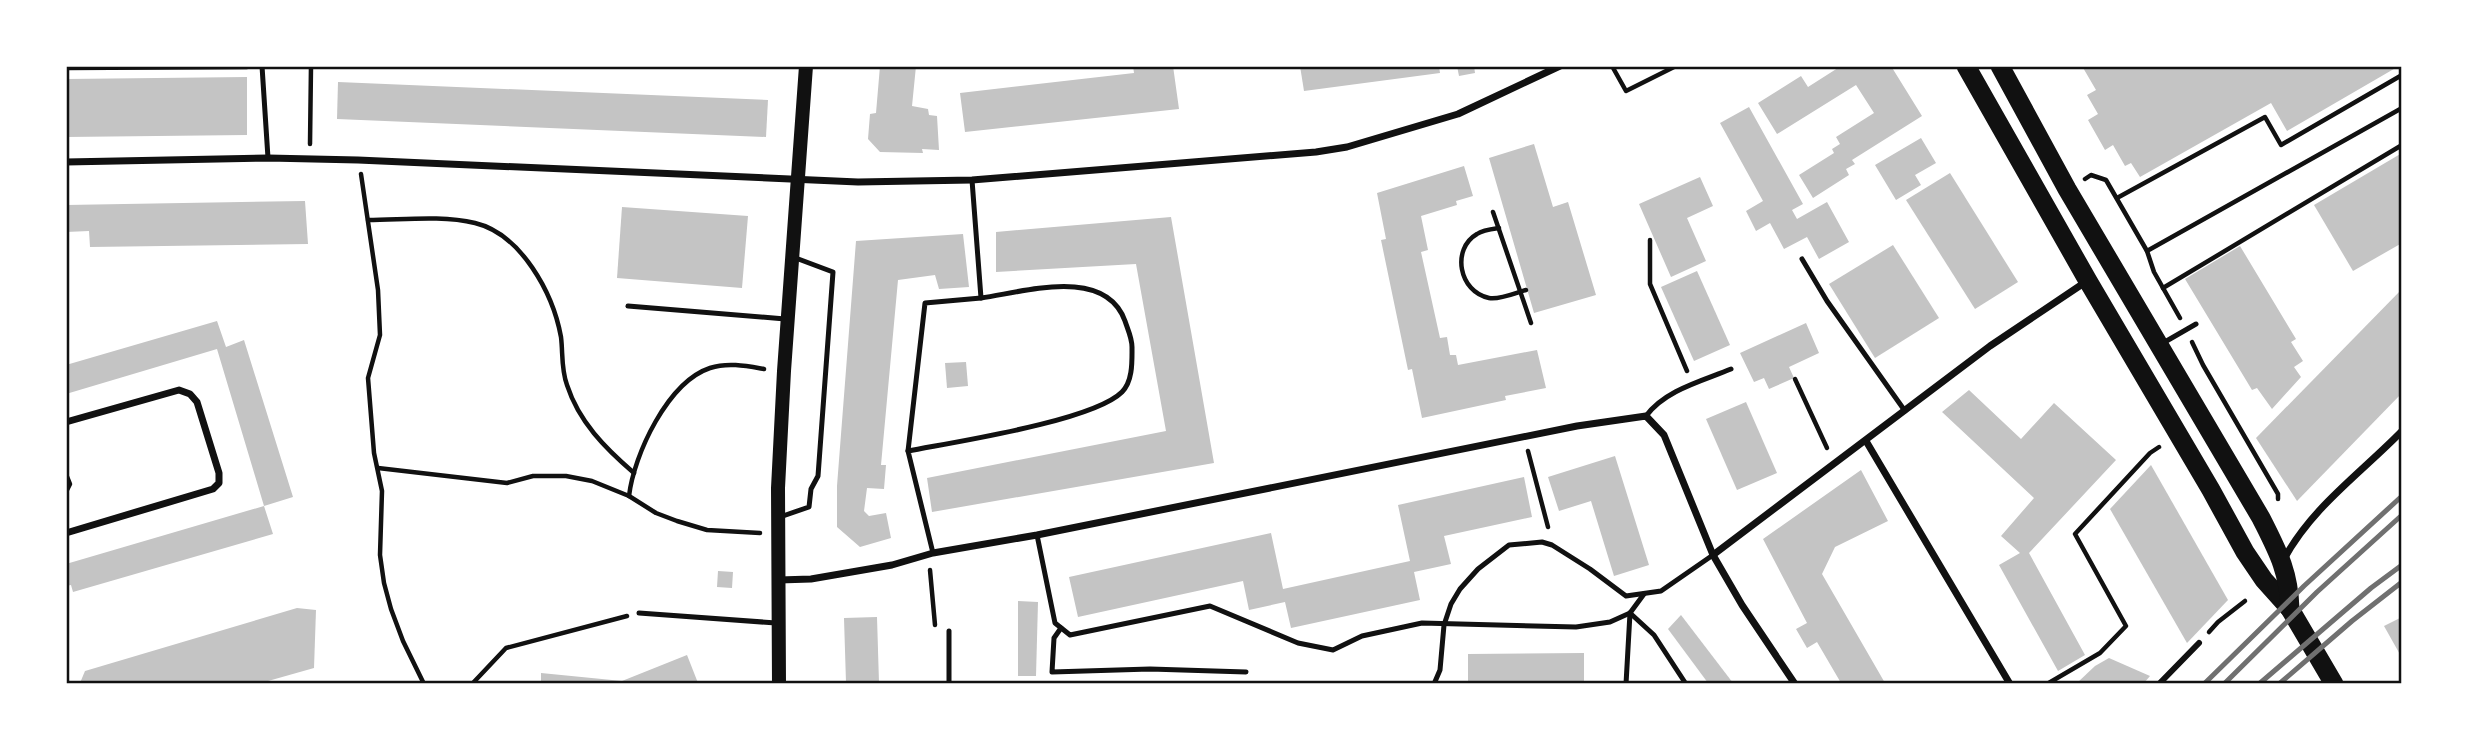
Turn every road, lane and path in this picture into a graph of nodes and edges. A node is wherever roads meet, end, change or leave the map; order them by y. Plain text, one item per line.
1 (311, 66) edge
2 (806, 66) edge
3 (1560, 66) edge
4 (1612, 66) edge
5 (1676, 66) edge
6 (1966, 66) edge
7 (2000, 66) edge
8 (149, 67) edge
9 (262, 67) edge
10 (66, 68) edge
11 (2402, 75) edge
12 (2402, 108) edge
13 (2402, 145) edge
14 (268, 158) junction
15 (310, 159) junction
16 (358, 160) junction
17 (66, 162) edge
18 (2091, 175) dead end
19 (799, 180) junction
20 (972, 180) junction
21 (2117, 198) junction
22 (1493, 212) dead end
23 (368, 220) junction
24 (1496, 229) junction
25 (1650, 240) dead end
26 (2150, 250) junction
27 (793, 257) junction
28 (1802, 259) dead end
29 (2088, 281) junction
30 (2163, 288) junction
31 (1527, 290) dead end
32 (981, 298) junction
33 (628, 306) dead end
34 (788, 319) junction
35 (1531, 323) dead end
36 (2196, 324) dead end
37 (2186, 330) junction
38 (2158, 347) junction
39 (1731, 369) dead end
40 (784, 372) junction
41 (1795, 379) dead end
42 (1692, 385) junction
43 (1905, 411) junction
44 (1646, 416) junction
45 (66, 422) edge
46 (2402, 431) edge
47 (1525, 437) junction
48 (1866, 441) junction
49 (2160, 447) dead end
50 (908, 451) junction
51 (1833, 464) junction
52 (378, 468) junction
53 (634, 473) junction
54 (66, 474) edge
55 (66, 492) edge
56 (629, 496) junction
57 (2280, 506) dead end
58 (779, 517) junction
59 (66, 533) edge
60 (779, 534) junction
61 (1037, 535) junction
62 (1552, 545) junction
63 (931, 554) junction
64 (1713, 555) junction
65 (2282, 563) junction
66 (779, 580) junction
67 (1644, 594) junction
68 (2245, 601) dead end
69 (2290, 609) junction
70 (639, 613) joint
71 (1630, 613) junction
72 (2218, 622) dead end
73 (779, 624) junction
74 (1444, 625) junction
75 (1062, 628) junction
76 (949, 631) joint
77 (2199, 643) dead end
78 (1246, 671) dead end
79 (424, 684) edge
80 (472, 684) edge
81 (779, 684) edge
82 (949, 684) edge
83 (1434, 684) edge
84 (1626, 684) edge
85 (1686, 684) edge
86 (1795, 684) edge
87 (2010, 684) edge
88 (2047, 684) edge
89 (2159, 684) edge
90 (2334, 684) edge

1 - 15 path
2 - 19 main road
3 - 20 street
4 - 5 path
6 - 29 highway
7 - 38 highway
8 - 9 path
8 - 10 path
9 - 14 lane
11 - 21 path
12 - 26 path
13 - 30 path
14 - 15 street
14 - 17 street
15 - 16 street
16 - 19 street
16 - 23 path
18 - 21 path
19 - 20 street
19 - 27 main road
20 - 32 lane
21 - 26 path
22 - 24 path
23 - 52 path
23 - 53 path
24 - 31 path
24 - 35 path
25 - 42 path
26 - 30 path
27 - 34 main road
27 - 58 lane
28 - 43 lane
29 - 43 street
29 - 69 highway
30 - 37 path
32 - 50 lane
32 - 50 lane
33 - 34 lane
34 - 40 main road
36 - 37 lane
37 - 38 lane
37 - 57 path
38 - 65 highway
39 - 42 lane
40 - 53 path
40 - 58 main road
41 - 51 path
42 - 44 lane
43 - 48 street
44 - 47 street
44 - 64 street
45 - 59 street
46 - 65 street
47 - 61 street
47 - 62 path
48 - 51 street
48 - 87 street
49 - 88 path
50 - 63 lane
51 - 64 street
52 - 56 path
52 - 79 path
53 - 56 path
54 - 55 path
56 - 60 path
58 - 60 main road
60 - 66 main road
61 - 63 street
61 - 75 lane
62 - 67 lane
62 - 74 lane
63 - 66 street
63 - 76 path
64 - 67 lane
64 - 86 street
65 - 69 highway
66 - 73 main road
67 - 71 lane
68 - 72 path
69 - 90 highway
70 - 73 lane
70 - 80 path
71 - 74 lane
71 - 84 lane
71 - 85 lane
73 - 81 main road
74 - 75 lane
74 - 83 lane
75 - 78 lane
76 - 82 lane
77 - 89 street

